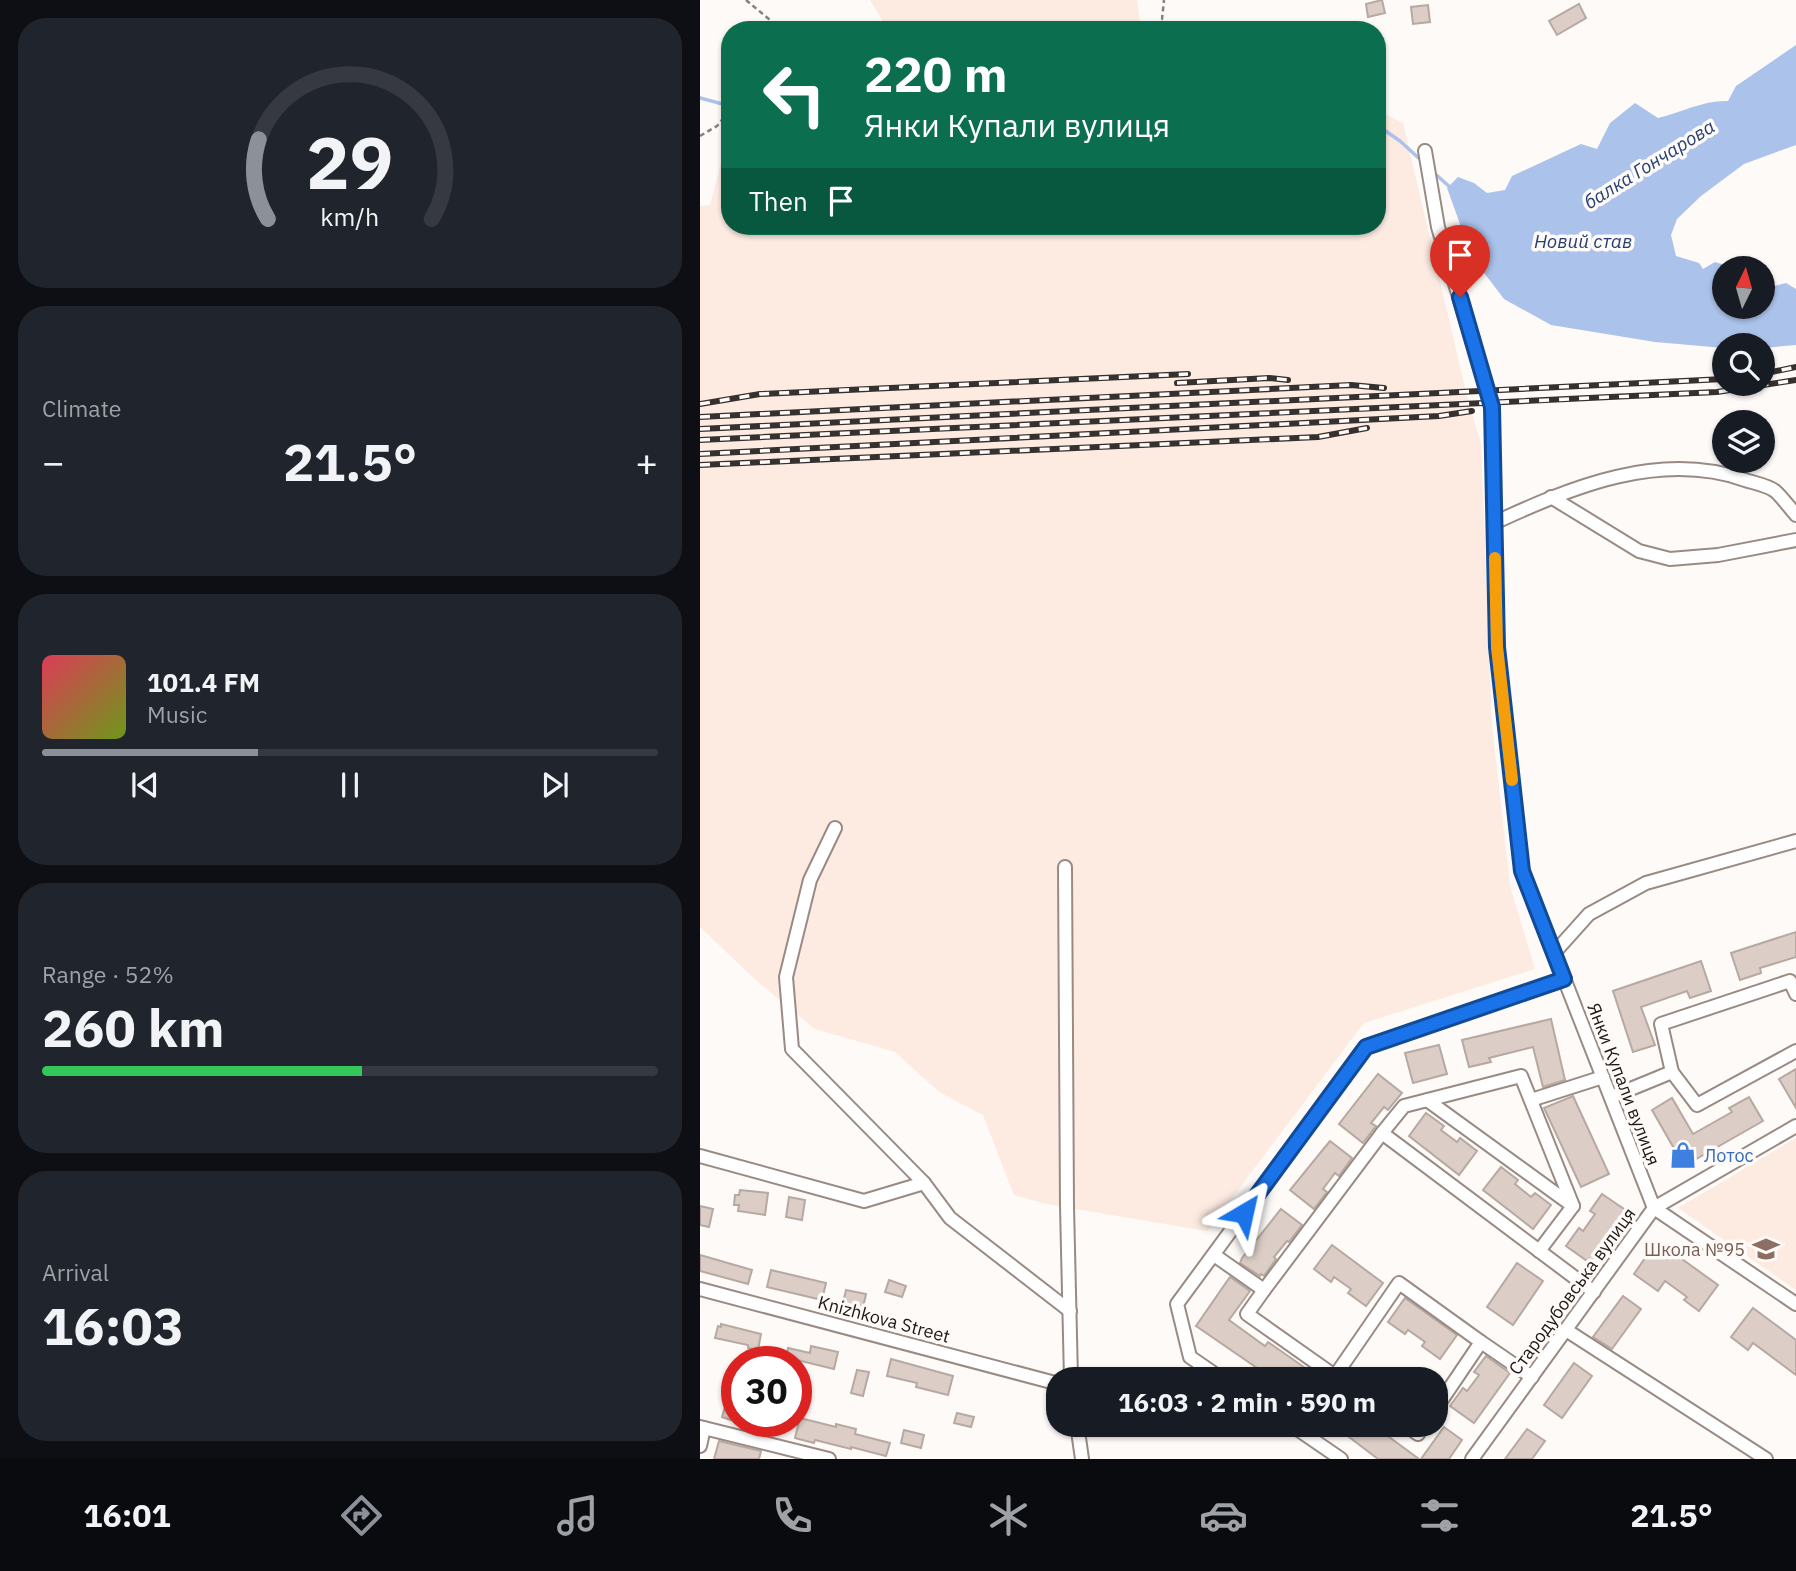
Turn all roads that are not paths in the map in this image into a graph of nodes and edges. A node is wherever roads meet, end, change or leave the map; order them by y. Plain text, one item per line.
1 (1425, 151) dead end
2 (1550, 497) junction
3 (1796, 515) edge
4 (1494, 523) junction
5 (1796, 540) edge
6 (835, 828) dead end
7 (1796, 841) edge
8 (1065, 867) dead end
9 (1554, 953) junction
10 (1564, 979) junction
11 (1796, 994) edge
12 (1796, 1051) edge
13 (1672, 1072) junction
14 (1603, 1077) junction
15 (1611, 1097) junction
16 (1427, 1100) junction
17 (1531, 1100) junction
18 (1796, 1126) edge
19 (1382, 1133) junction
20 (700, 1156) edge
21 (924, 1183) junction
22 (1573, 1206) junction
23 (1654, 1208) junction
24 (1539, 1251) junction
25 (1214, 1255) junction
26 (700, 1289) edge
27 (1264, 1290) junction
28 (1594, 1292) junction
29 (1796, 1304) edge
30 (1070, 1311) junction
31 (1566, 1330) junction
32 (1481, 1342) junction
33 (1072, 1367) edge
34 (1205, 1367) edge
35 (1322, 1367) edge
36 (1344, 1367) edge
37 (1532, 1377) junction
38 (1046, 1381) edge
39 (1448, 1391) edge
40 (702, 1428) edge
41 (1079, 1437) edge
42 (1309, 1437) edge
43 (700, 1446) edge
44 (829, 1459) edge
45 (1082, 1459) edge
46 (1341, 1459) edge
47 (1472, 1459) edge
48 (1766, 1459) edge

1 - 4 street, Янки Купали вулиця
2 - 3 street
2 - 4 street
2 - 5 street
4 - 9 street, Янки Купали вулиця
6 - 21 street
7 - 9 street
8 - 30 street
9 - 10 street, Янки Купали вулиця
10 - 14 street, Янки Купали вулиця
10 - 25 street
11 - 13 street
12 - 13 street
13 - 15 street
14 - 15 street, Янки Купали вулиця
14 - 17 street
15 - 23 street, Янки Купали вулиця
16 - 17 street
16 - 19 street
16 - 22 street
17 - 22 street
18 - 23 street, Стародубовська вулиця
19 - 24 street
19 - 27 street
20 - 21 street
21 - 30 street
22 - 24 street
23 - 28 street, Стародубовська вулиця
23 - 29 street
24 - 28 street
25 - 27 street
25 - 34 street
26 - 38 street, Knizhkova Street
27 - 35 street
28 - 31 street, Стародубовська вулиця
30 - 33 street
31 - 37 street, Стародубовська вулиця
31 - 48 street
32 - 36 street
32 - 37 street
32 - 39 street
37 - 47 street, Стародубовська вулиця
40 - 43 street
40 - 44 street
41 - 45 street
42 - 46 street

